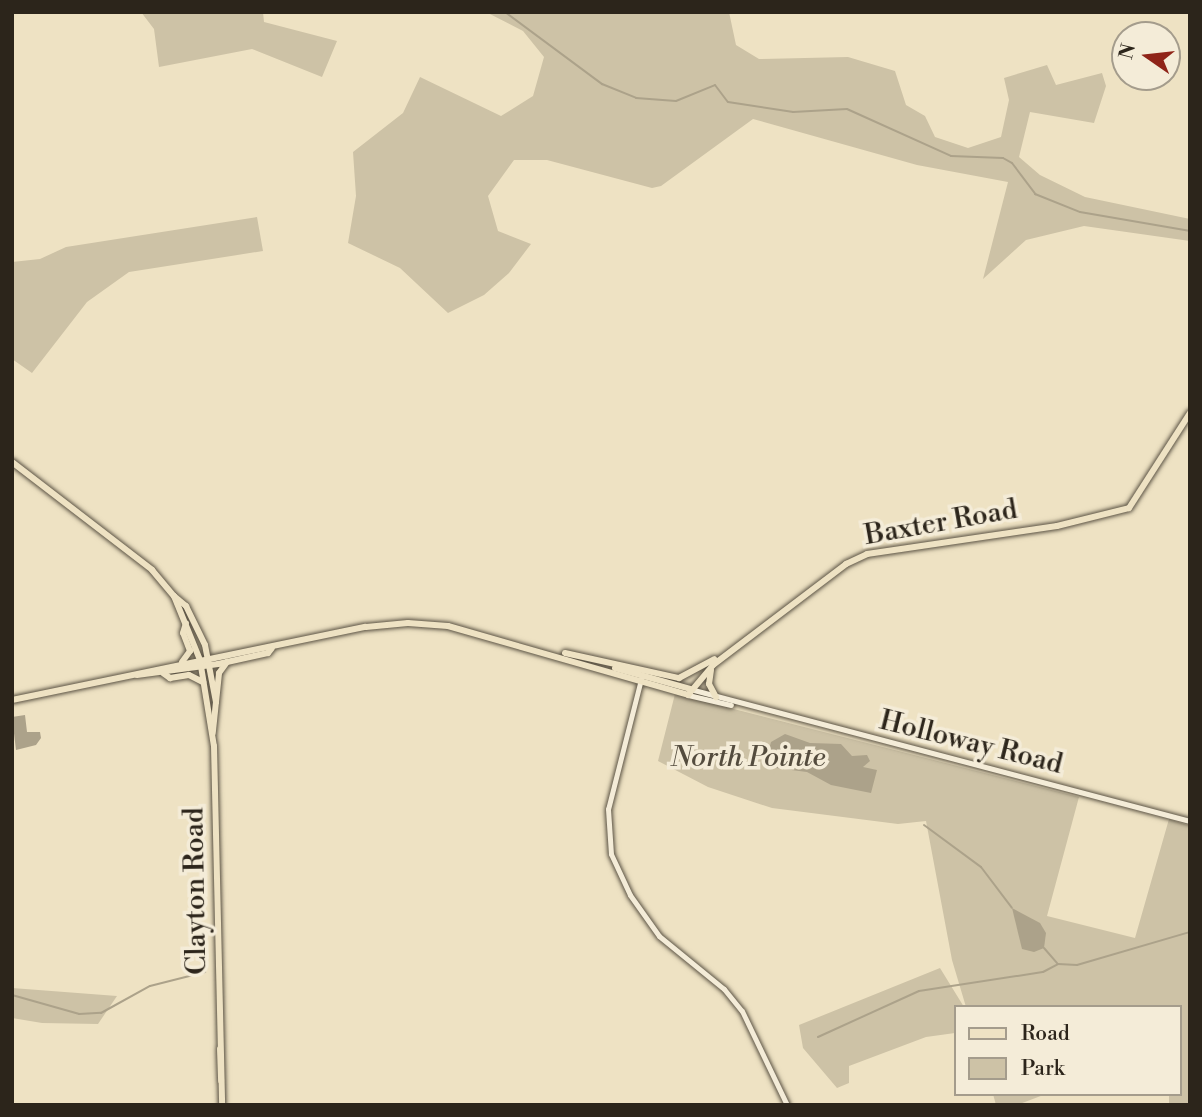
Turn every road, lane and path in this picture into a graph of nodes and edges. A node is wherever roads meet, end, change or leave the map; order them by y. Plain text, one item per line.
1 (1190, 413) edge
2 (12, 462) edge
3 (174, 596) junction
4 (186, 623) junction
5 (743, 642) junction
6 (272, 648) junction
7 (559, 654) junction
8 (209, 662) junction
9 (227, 662) junction
10 (178, 664) junction
11 (201, 664) junction
12 (713, 665) junction
13 (163, 673) junction
14 (136, 675) junction
15 (641, 679) junction
16 (203, 682) junction
17 (689, 692) junction
18 (716, 697) junction
19 (12, 701) edge
20 (216, 702) junction
21 (741, 706) junction
22 (213, 733) junction
23 (1190, 821) edge
24 (222, 1105) edge
25 (787, 1105) edge

1 - 5 main road, Baxter Road
2 - 3 main road, Clayton Road
3 - 4 main road, Clayton Road
3 - 8 main road, Clayton Road
4 - 10 main road
4 - 11 main road, Clayton Road
5 - 7 main road
5 - 12 main road, Baxter Road
6 - 7 main road
6 - 8 main road
6 - 9 main road
7 - 15 main road
8 - 9 main road
8 - 11 main road
8 - 20 main road, Clayton Road
9 - 20 main road
10 - 11 main road
10 - 14 main road
11 - 13 main road
11 - 16 main road, Clayton Road
12 - 17 main road, Baxter Road
12 - 18 main road
13 - 14 main road
13 - 16 main road
14 - 19 main road
15 - 17 main road
15 - 25 street
16 - 22 main road, Clayton Road
17 - 18 street, Holloway Road
17 - 21 street, Holloway Road
18 - 21 street, Holloway Road
20 - 22 main road, Clayton Road
21 - 23 street, Holloway Road
22 - 24 main road, Clayton Road

